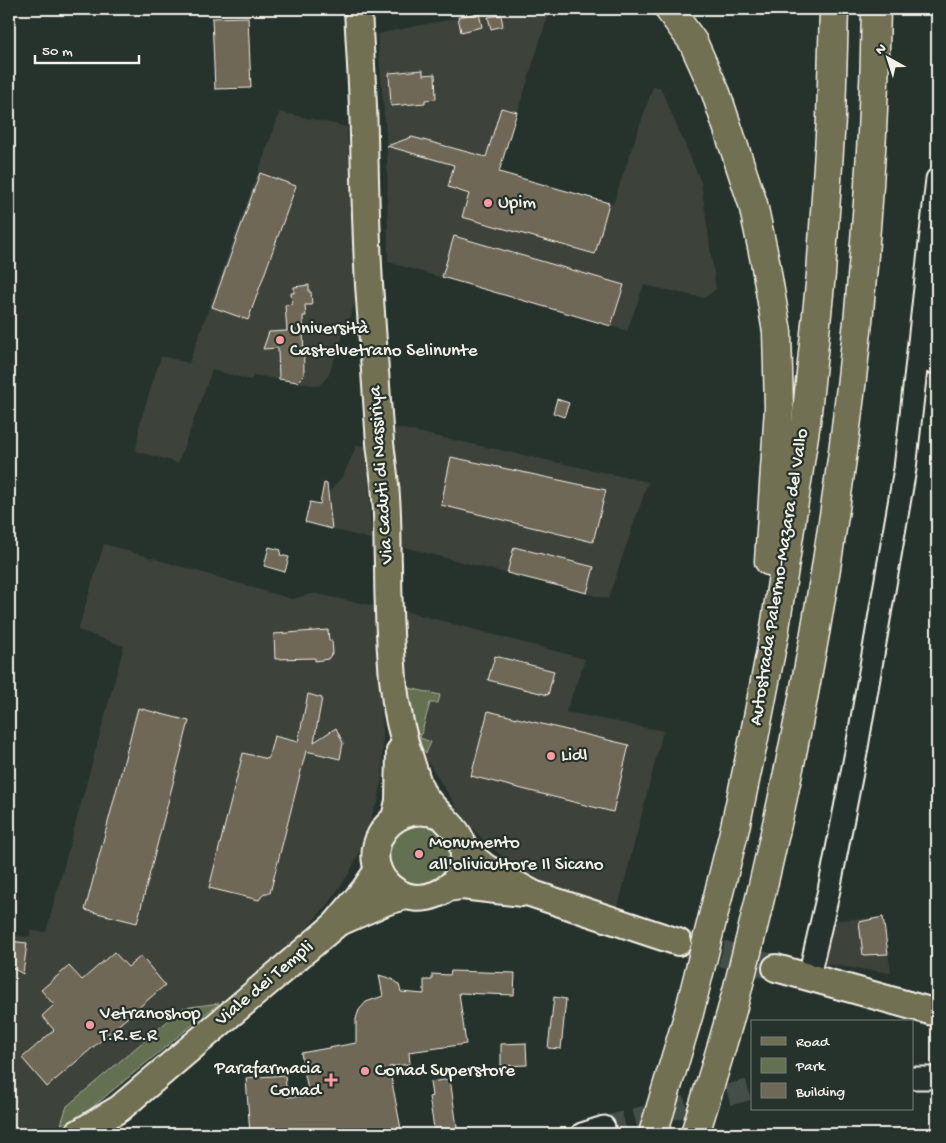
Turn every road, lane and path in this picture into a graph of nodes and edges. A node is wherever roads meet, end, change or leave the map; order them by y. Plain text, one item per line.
1 (358, 9) edge
2 (669, 9) edge
3 (834, 9) edge
4 (876, 9) edge
5 (886, 9) edge
6 (875, 72) junction
7 (937, 178) edge
8 (937, 323) edge
9 (905, 469) junction
10 (401, 731) junction
11 (440, 815) junction
12 (395, 818) junction
13 (734, 832) junction
14 (464, 850) junction
15 (378, 870) junction
16 (447, 888) junction
17 (533, 894) junction
18 (406, 896) junction
19 (335, 925) junction
20 (678, 942) tunnel mouth
21 (776, 968) tunnel mouth
22 (809, 976) junction
23 (937, 1013) edge
24 (914, 1078) edge
25 (937, 1078) edge
26 (604, 1127) tunnel mouth
27 (77, 1134) edge
28 (582, 1134) edge
29 (653, 1134) edge
30 (695, 1134) edge

1 - 10 main road, Via Caduti di Nassiriya
2 - 13 highway
3 - 13 highway, Autostrada Palermo-Mazara del Vallo
4 - 6 highway
5 - 6 highway
6 - 30 highway
7 - 9 street
8 - 9 street
9 - 22 street
10 - 11 main road
10 - 12 main road
11 - 12 main road
11 - 14 main road
12 - 15 main road
13 - 29 highway, Autostrada Palermo-Mazara del Vallo
14 - 16 main road
14 - 17 main road
15 - 18 main road
15 - 19 main road
16 - 17 main road
16 - 18 main road
17 - 20 main road
18 - 19 main road
19 - 27 main road, Viale dei Templi
21 - 22 main road
22 - 23 main road
24 - 25 street
26 - 28 street

